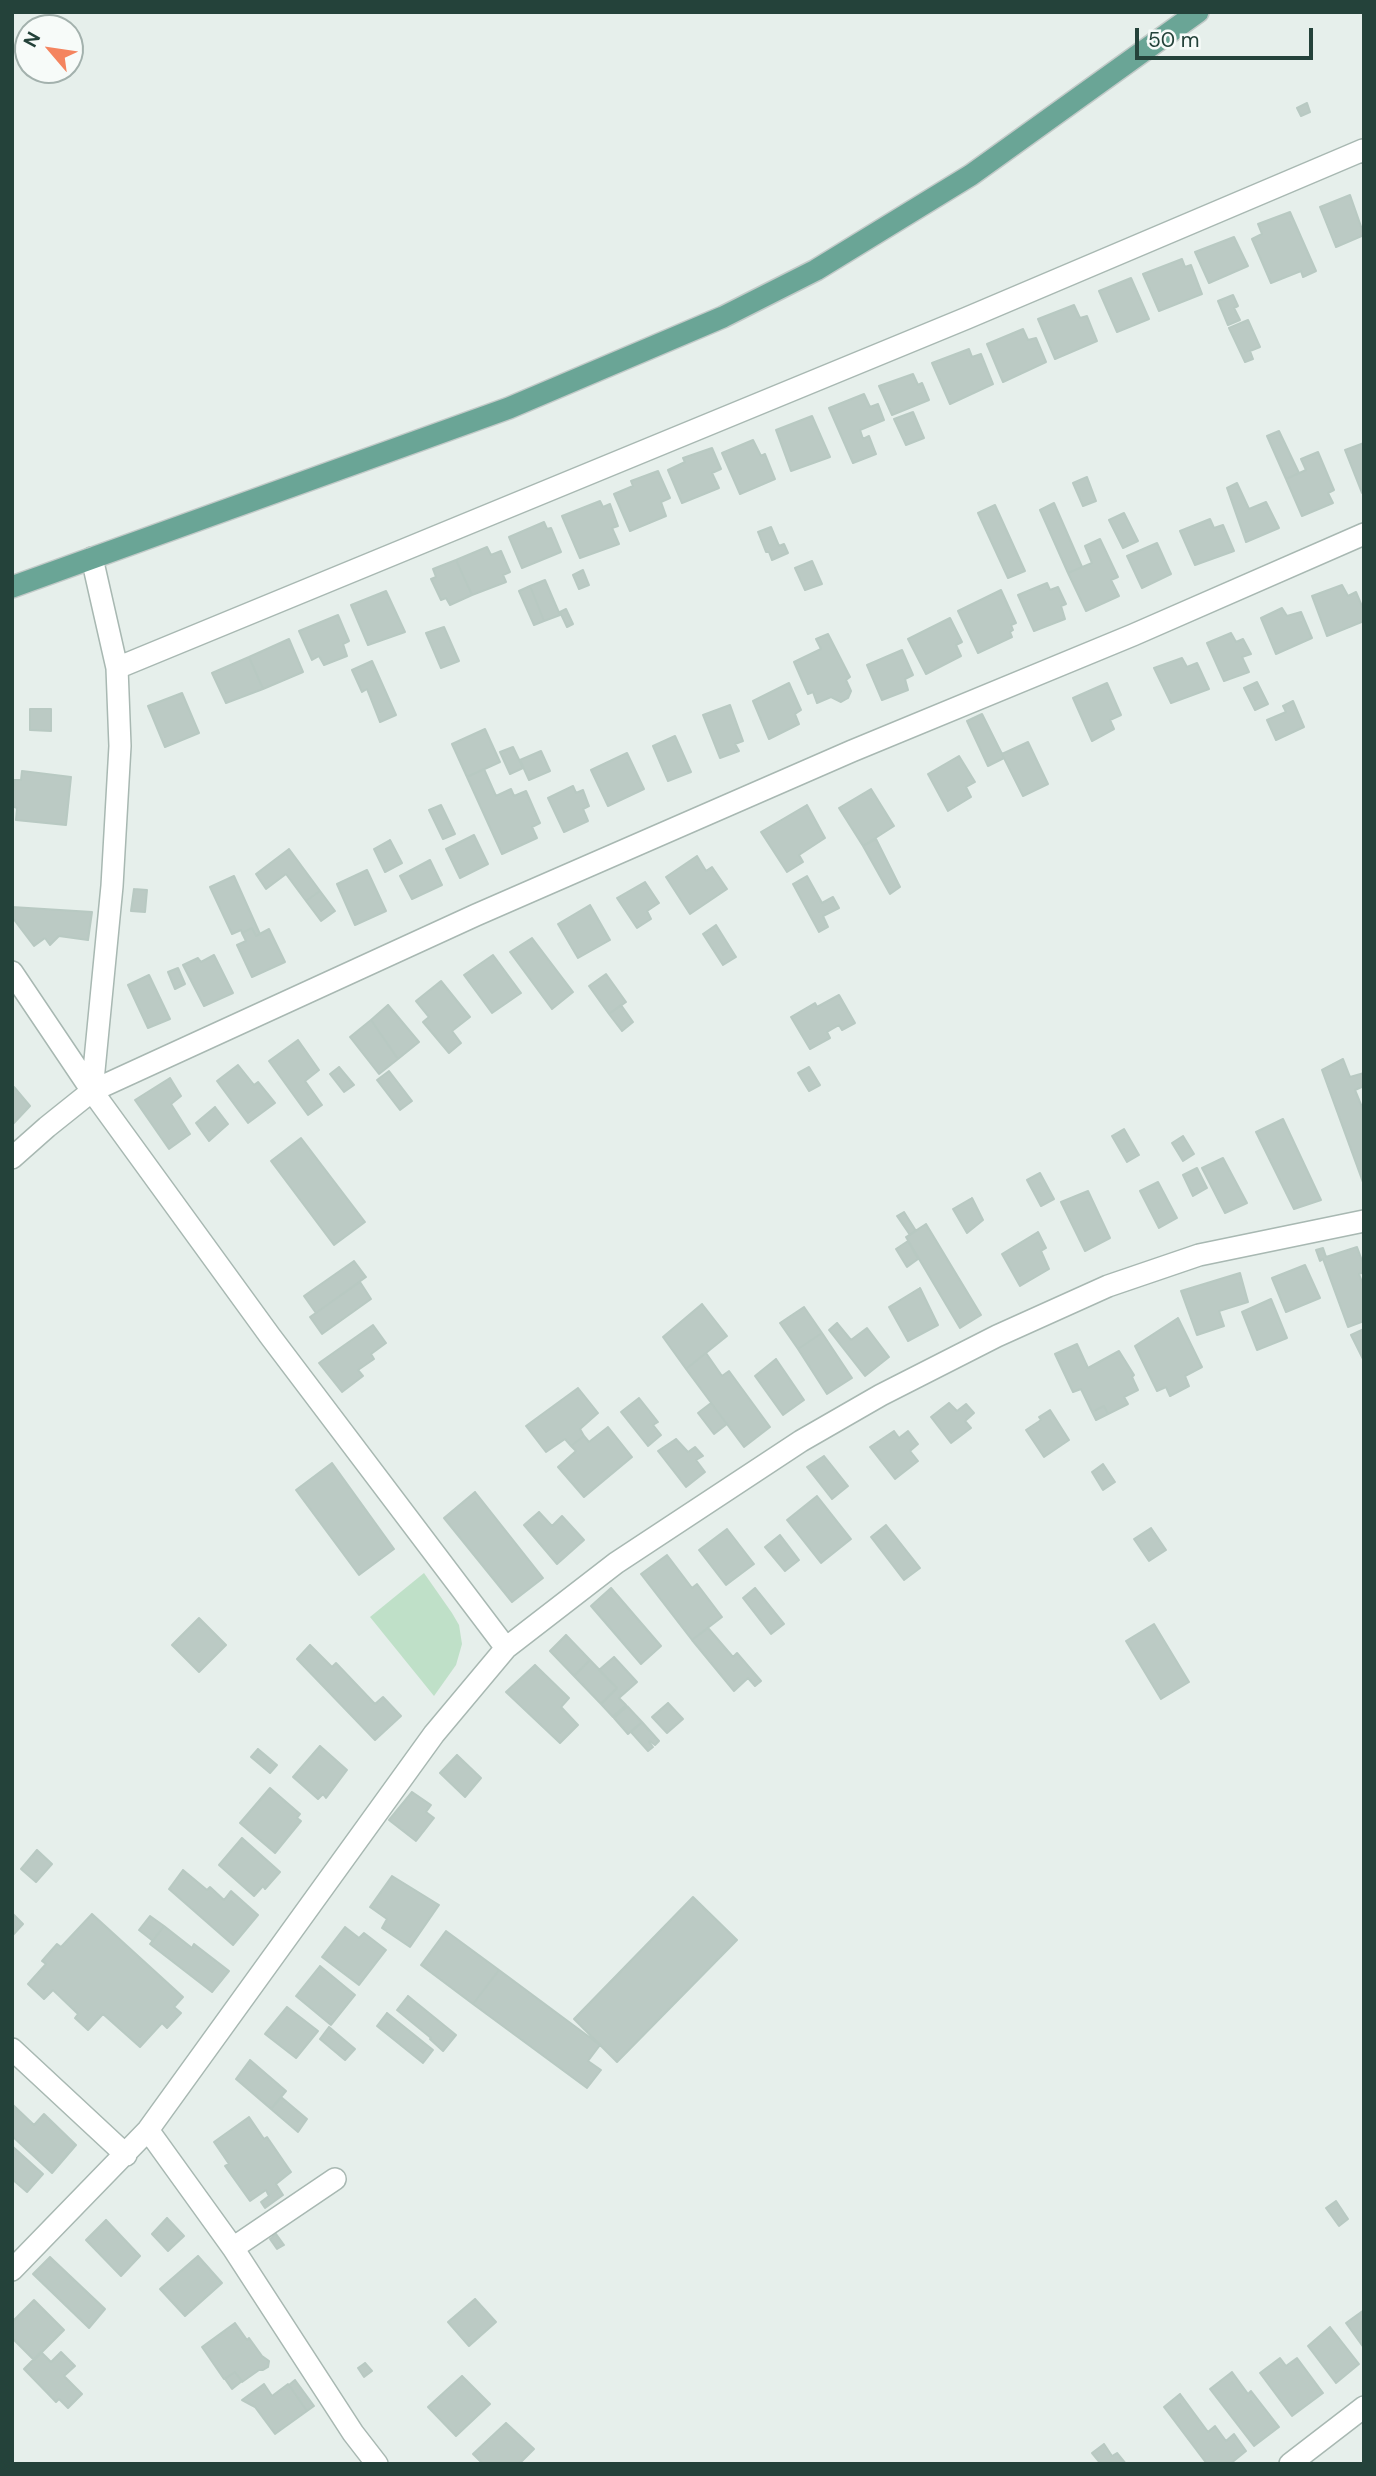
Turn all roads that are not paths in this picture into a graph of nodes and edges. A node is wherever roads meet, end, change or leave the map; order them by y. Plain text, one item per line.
1 (1198, 12) edge
2 (1364, 152) edge
3 (1364, 534) edge
4 (92, 558) junction
5 (12, 587) edge
6 (117, 668) junction
7 (12, 972) edge
8 (92, 1091) junction
9 (12, 1158) edge
10 (1364, 1221) edge
11 (506, 1648) junction
12 (12, 2049) edge
13 (148, 2130) junction
14 (126, 2155) junction
15 (335, 2179) dead end
16 (233, 2248) junction
17 (12, 2270) edge
18 (1364, 2407) edge
19 (377, 2464) edge
20 (1290, 2464) edge

1 - 4 main road
2 - 6 street
3 - 8 street
4 - 5 main road
4 - 6 street
6 - 8 street
7 - 8 street
8 - 9 street
8 - 11 street
10 - 11 street
11 - 13 street
12 - 14 street
13 - 14 street
13 - 16 street
14 - 17 street
15 - 16 street
16 - 19 street
18 - 20 street

